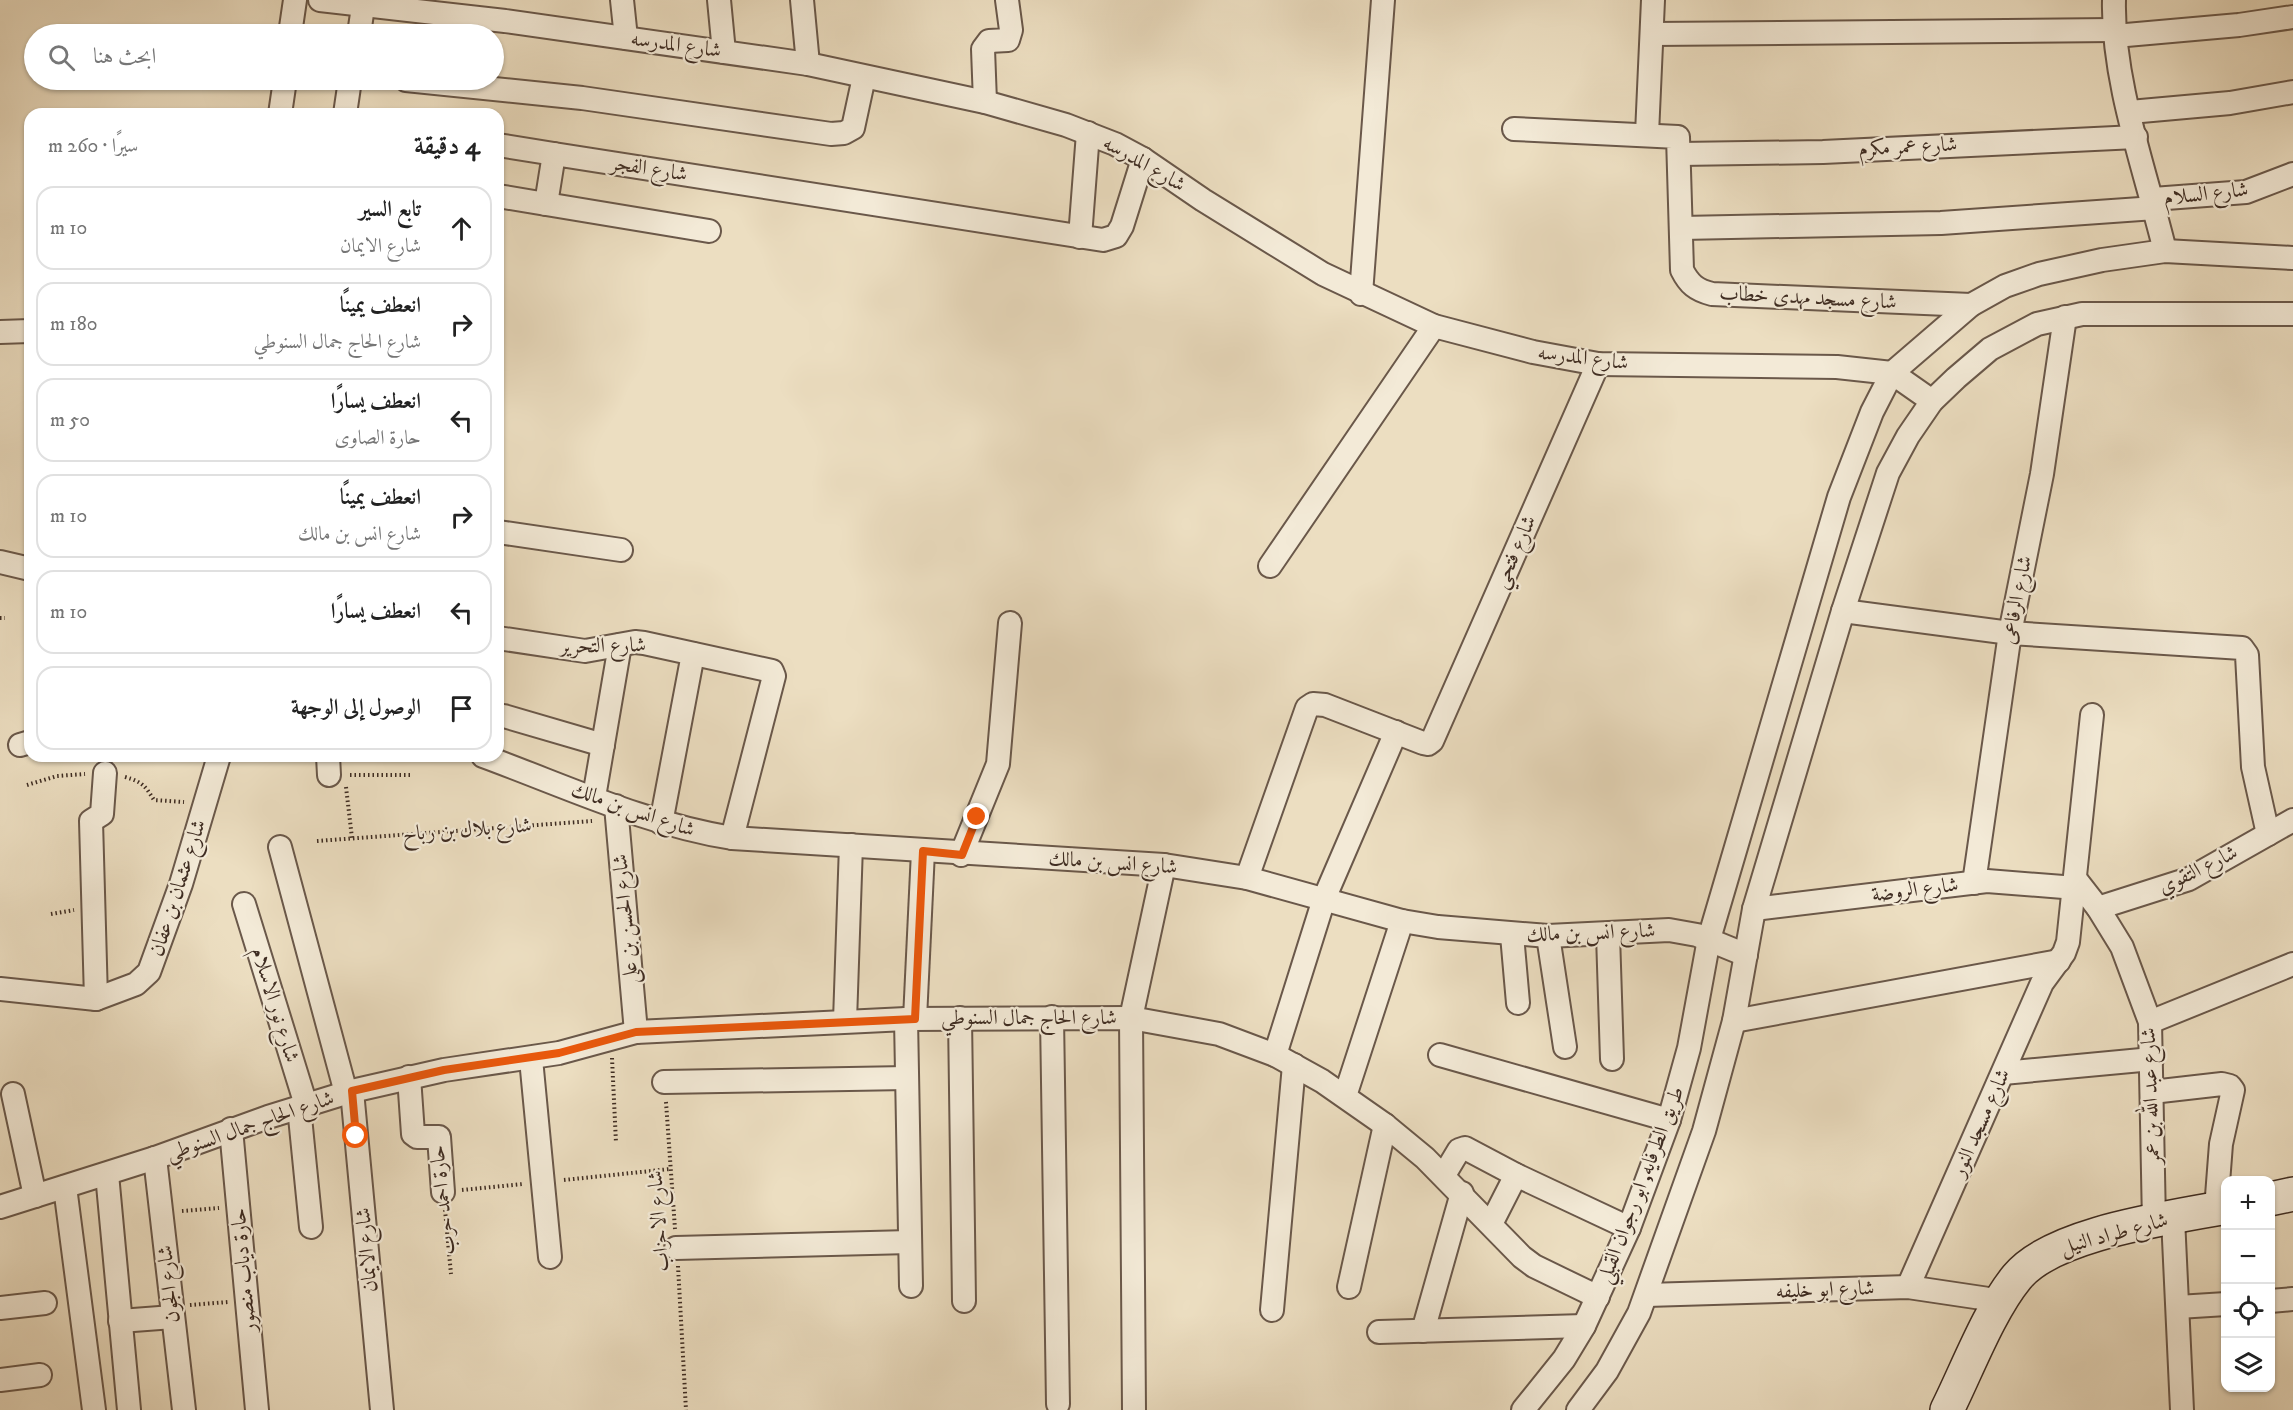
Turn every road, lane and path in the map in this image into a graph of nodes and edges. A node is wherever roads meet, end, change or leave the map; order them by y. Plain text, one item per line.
1 (295, 0) edge
2 (320, 0) edge
3 (622, 0) edge
4 (719, 0) edge
5 (802, 0) edge
6 (1007, 0) edge
7 (1383, 0) edge
8 (1653, 0) edge
9 (2114, 0) edge
10 (364, 2) edge
11 (2293, 17) edge
12 (291, 24) edge
13 (361, 24) edge
14 (2114, 33) junction
15 (1652, 34) junction
16 (626, 38) junction
17 (724, 52) junction
18 (808, 64) junction
19 (864, 77) junction
20 (284, 90) edge
21 (349, 90) edge
22 (504, 90) edge
23 (2293, 92) edge
24 (985, 102) junction
25 (281, 108) edge
26 (346, 108) edge
27 (2130, 112) junction
28 (1514, 129) dead end
29 (1088, 133) junction
30 (1647, 135) junction
31 (2136, 136) junction
32 (504, 146) edge
33 (1679, 146) junction
34 (554, 154) junction
35 (1143, 159) junction
36 (2293, 174) edge
37 (504, 197) edge
38 (2154, 203) junction
39 (546, 204) junction
40 (1682, 228) junction
41 (709, 231) dead end
42 (1080, 237) junction
43 (2165, 251) junction
44 (2293, 258) edge
45 (1361, 294) junction
46 (1971, 305) junction
47 (2293, 314) edge
48 (2065, 318) junction
49 (1434, 326) junction
50 (0, 332) edge
51 (24, 332) edge
52 (1598, 364) junction
53 (1892, 373) junction
54 (1932, 401) junction
55 (504, 533) edge
56 (621, 550) dead end
57 (0, 562) edge
58 (1270, 566) dead end
59 (24, 568) edge
60 (1843, 611) junction
61 (1010, 623) dead end
62 (2010, 633) junction
63 (504, 639) edge
64 (620, 645) junction
65 (693, 654) junction
66 (2092, 715) dead end
67 (504, 716) dead end
68 (1396, 732) junction
69 (603, 745) junction
70 (217, 762) edge
71 (499, 762) edge
72 (334, 768) edge
73 (105, 773) dead end
74 (412, 775) dead end
75 (594, 797) junction
76 (617, 813) junction
77 (2293, 820) edge
78 (661, 823) junction
79 (2268, 834) junction
80 (352, 838) junction
81 (732, 838) junction
82 (317, 841) dead end
83 (851, 845) junction
84 (280, 847) dead end
85 (923, 851) junction
86 (962, 855) junction
87 (1164, 865) junction
88 (1247, 878) junction
89 (1974, 883) junction
90 (2076, 884) junction
91 (1324, 899) junction
92 (244, 904) dead end
93 (2098, 908) junction
94 (1754, 909) junction
95 (1402, 921) junction
96 (1512, 934) junction
97 (1608, 934) junction
98 (1548, 936) junction
99 (1710, 939) junction
100 (1746, 955) junction
101 (2059, 961) junction
102 (2293, 964) edge
103 (0, 989) edge
104 (96, 999) junction
105 (1518, 1003) dead end
106 (1052, 1017) junction
107 (960, 1018) junction
108 (1131, 1018) junction
109 (911, 1019) junction
110 (845, 1021) junction
111 (1734, 1021) junction
112 (2150, 1022) junction
113 (636, 1032) junction
114 (611, 1039) junction
115 (1565, 1047) dead end
116 (1440, 1055) dead end
117 (531, 1059) junction
118 (1612, 1059) dead end
119 (2152, 1059) junction
120 (1285, 1060) junction
121 (2002, 1073) junction
122 (409, 1077) junction
123 (908, 1078) junction
124 (664, 1082) joint
125 (349, 1092) junction
126 (2152, 1092) junction
127 (13, 1094) dead end
128 (1345, 1096) junction
129 (303, 1106) junction
130 (1669, 1120) junction
131 (1385, 1125) junction
132 (231, 1129) junction
133 (616, 1143) dead end
134 (156, 1158) junction
135 (106, 1174) junction
136 (1444, 1175) junction
137 (1516, 1175) junction
138 (2221, 1176) edge
139 (65, 1187) junction
140 (443, 1192) joint
141 (1462, 1194) junction
142 (2293, 1194) edge
143 (35, 1196) junction
144 (2275, 1198) edge
145 (238, 1206) junction
146 (0, 1207) edge
147 (2221, 1208) edge
148 (161, 1213) junction
149 (2164, 1220) junction
150 (1491, 1224) junction
151 (311, 1227) dead end
152 (1629, 1228) junction
153 (910, 1242) junction
154 (676, 1248) junction
155 (550, 1257) dead end
156 (451, 1274) dead end
157 (911, 1286) dead end
158 (1349, 1287) dead end
159 (1908, 1287) junction
160 (1647, 1295) junction
161 (1599, 1297) junction
162 (2293, 1299) edge
163 (246, 1300) junction
164 (964, 1300) dead end
165 (2002, 1301) junction
166 (2275, 1301) edge
167 (45, 1303) dead end
168 (2221, 1304) edge
169 (2178, 1307) junction
170 (0, 1308) edge
171 (1272, 1311) dead end
172 (173, 1312) junction
173 (120, 1322) junction
174 (1584, 1326) junction
175 (1423, 1331) junction
176 (1379, 1332) dead end
177 (40, 1376) dead end
178 (0, 1380) edge
179 (1058, 1404) dead end
180 (94, 1410) edge
181 (129, 1410) edge
182 (184, 1410) edge
183 (257, 1410) edge
184 (382, 1410) edge
185 (687, 1410) edge
186 (1134, 1410) edge
187 (1523, 1410) edge
188 (1578, 1410) edge
189 (1947, 1410) edge
190 (2182, 1410) edge

1 - 12 street
2 - 10 street, شارع المدرسه
3 - 16 street
4 - 17 street
5 - 18 street
6 - 24 street
7 - 45 street
8 - 15 street
9 - 14 street
10 - 13 street
10 - 16 street, شارع المدرسه
11 - 14 street
14 - 15 street
14 - 27 street
15 - 30 street
16 - 17 street, شارع المدرسه
17 - 18 street, شارع المدرسه
18 - 19 street, شارع المدرسه
19 - 22 street
19 - 24 street, شارع المدرسه
20 - 25 street
21 - 26 street
23 - 27 street
24 - 29 street, شارع المدرسه
27 - 31 street
28 - 30 street, شارع عمر مكرم
29 - 35 street, شارع المدرسه
29 - 42 street
30 - 33 street, شارع عمر مكرم
31 - 33 street, شارع عمر مكرم
31 - 38 street
32 - 34 street, شارع الفجر
33 - 40 street, شارع مسجد مهدى خطاب
34 - 39 street
34 - 42 street, شارع الفجر
35 - 42 street, شارع الفجر
35 - 45 street, شارع المدرسه
36 - 38 street, شارع السلام
37 - 39 street
38 - 40 street, شارع السلام
38 - 43 street
39 - 41 street
40 - 46 street, شارع مسجد مهدى خطاب
43 - 44 street
43 - 46 street
45 - 49 street, شارع المدرسه
46 - 53 street
47 - 48 street, طريق الطرفايه, ابو رجوان القبلي
48 - 54 street, طريق الطرفايه, ابو رجوان القبلي
48 - 62 street, شارع الرفاعى
49 - 52 street, شارع المدرسه
49 - 58 street
50 - 51 street
52 - 53 street, شارع المدرسه
52 - 68 street, شارع فتحي
53 - 54 street, شارع المدرسه
53 - 99 street, طريق الطرفايه, ابو رجوان القبلي
54 - 60 street, طريق الطرفايه, ابو رجوان القبلي
55 - 56 street
57 - 59 street
60 - 62 street
60 - 94 street, طريق الطرفايه, ابو رجوان القبلي
61 - 86 street
62 - 79 street
62 - 89 street, شارع الرفاعى
63 - 64 street, شارع التحرير
64 - 65 street, شارع التحرير
64 - 69 street
65 - 78 street
65 - 81 street, شارع التحرير
66 - 90 street, شارع مسجد النور
67 - 69 street
68 - 88 street
68 - 91 street
69 - 75 street
70 - 104 street, شارع عثمان بن عفان
71 - 75 street, شارع انس بن مالك
72 - 74 path
72 - 80 path
73 - 104 street
75 - 76 street, شارع انس بن مالك
76 - 78 street, شارع انس بن مالك
76 - 80 path, شارع بلال بن رباح
76 - 113 street, شارع الحسن بن على
77 - 79 street, شارع التقوي
78 - 81 street, شارع انس بن مالك
79 - 93 street, شارع التقوي
80 - 82 path, شارع بلال بن رباح
81 - 83 street, شارع انس بن مالك
83 - 85 street, شارع انس بن مالك
83 - 110 street
84 - 125 street, شارع الايمان
85 - 86 street, شارع انس بن مالك
85 - 109 street
86 - 87 street, شارع انس بن مالك
87 - 88 street, شارع انس بن مالك
87 - 108 street
88 - 91 street, شارع انس بن مالك
89 - 90 street, شارع الروضة
89 - 94 street, شارع الروضة
90 - 93 street, شارع عبد الله بن عمر
90 - 101 street, شارع مسجد النور
91 - 95 street, شارع انس بن مالك
91 - 120 street
92 - 129 street, شارع نور الاسلام
93 - 112 street, شارع عبد الله بن عمر
94 - 100 street, طريق الطرفايه, ابو رجوان القبلي
95 - 96 street, شارع انس بن مالك
95 - 128 street
96 - 98 street, شارع انس بن مالك
96 - 105 street
97 - 98 street, شارع انس بن مالك
97 - 99 street, شارع انس بن مالك
97 - 118 street
98 - 115 street
99 - 100 street, شارع انس بن مالك
99 - 130 street, طريق الطرفايه, ابو رجوان القبلي
100 - 111 street, طريق الطرفايه, ابو رجوان القبلي
101 - 111 street
101 - 121 street, شارع مسجد النور
102 - 112 street
103 - 104 street, شارع عثمان بن عفان
106 - 107 street, شارع الحاج جمال السنوطي
106 - 108 street, شارع الحاج جمال السنوطي
106 - 179 street
107 - 109 street, شارع الحاج جمال السنوطي
107 - 164 street
108 - 120 street, شارع الحاج جمال السنوطي
108 - 186 street
109 - 110 street, شارع الحاج جمال السنوطي
109 - 123 street
110 - 113 street, شارع الحاج جمال السنوطي
111 - 160 street, طريق الطرفايه, ابو رجوان القبلي
112 - 119 street, شارع عبد الله بن عمر
113 - 114 street, شارع الحاج جمال السنوطي
114 - 117 street, شارع الحاج جمال السنوطي
114 - 133 path
116 - 130 street
117 - 122 street, شارع الحاج جمال السنوطي
117 - 155 street
119 - 121 street
119 - 126 street, شارع عبد الله بن عمر
120 - 128 street, شارع الحاج جمال السنوطي
120 - 171 street
121 - 159 street, شارع مسجد النور
122 - 125 street, شارع الحاج جمال السنوطي
122 - 140 street, حارة احمد حرب
123 - 124 street
123 - 153 street
124 - 154 path, شارع الاحزاب
125 - 129 street, شارع الحاج جمال السنوطي
125 - 184 street, شارع الايمان
126 - 138 street
126 - 149 street, شارع عبد الله بن عمر
127 - 143 street
128 - 131 street, شارع الحاج جمال السنوطي
129 - 132 street, شارع الحاج جمال السنوطي
129 - 151 street, شارع نور الاسلام
130 - 152 street, طريق الطرفايه, ابو رجوان القبلي
131 - 136 street, شارع الحاج جمال السنوطي
131 - 158 street
132 - 134 street, شارع الحاج جمال السنوطي
132 - 145 street, حارة دياب منصور
134 - 135 street, شارع الحاج جمال السنوطي
134 - 148 street, شارع الجون
135 - 139 street, شارع الحاج جمال السنوطي
135 - 173 street
136 - 137 street
136 - 141 street, شارع الحاج جمال السنوطي
137 - 150 street
137 - 152 street
139 - 143 street, شارع الحاج جمال السنوطي
139 - 180 street
140 - 156 path, حارة احمد حرب
141 - 150 street, شارع الحاج جمال السنوطي
141 - 175 street
142 - 144 street
143 - 146 street, شارع الحاج جمال السنوطي
145 - 148 path
145 - 163 street, حارة دياب منصور
147 - 149 street, شارع طراد النيل
148 - 172 street, شارع الجون
149 - 165 street, شارع طراد النيل
149 - 169 street, شارع عبد الله بن عمر
150 - 161 street, شارع الحاج جمال السنوطي
152 - 161 street, طريق الطرفايه, ابو رجوان القبلي
153 - 154 street
153 - 157 street
154 - 185 path, شارع الاحزاب
159 - 160 street, شارع ابو خليفه
159 - 165 street, شارع ابو خليفه
160 - 188 street, طريق الطرفايه, ابو رجوان القبلي
161 - 174 street, طريق الطرفايه, ابو رجوان القبلي
162 - 166 street
163 - 172 path
163 - 183 street, حارة دياب منصور
165 - 189 street, شارع طراد النيل
167 - 170 street
168 - 169 street
169 - 190 street, شارع عبد الله بن عمر
172 - 173 street
172 - 182 street, شارع الجون
173 - 181 street
174 - 175 street
174 - 187 street, طريق الطرفايه, ابو رجوان القبلي
175 - 176 street
177 - 178 street

